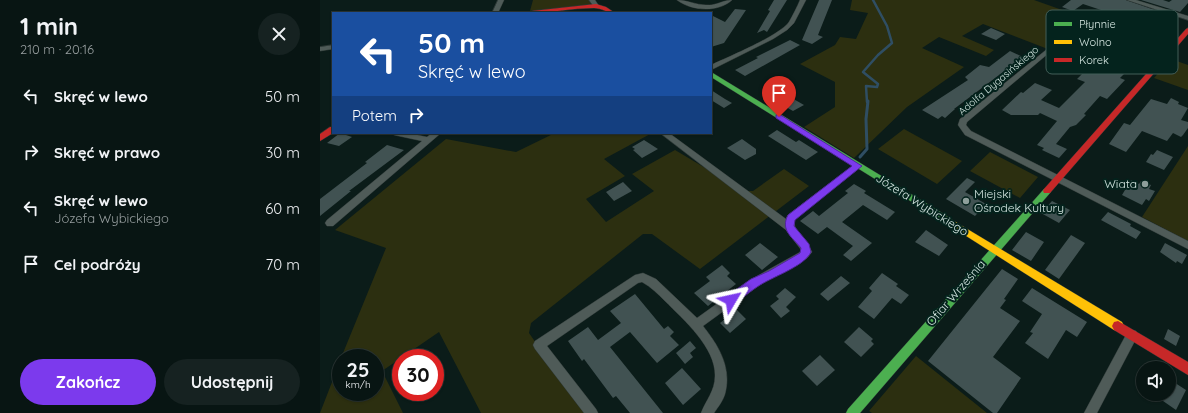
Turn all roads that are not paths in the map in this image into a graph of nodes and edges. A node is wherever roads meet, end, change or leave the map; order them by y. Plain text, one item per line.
1 (501, 0) edge
2 (680, 0) edge
3 (729, 0) edge
4 (803, 0) edge
5 (1130, 0) edge
6 (594, 3) edge
7 (1162, 10) edge
8 (496, 12) edge
9 (538, 12) edge
10 (610, 12) edge
11 (1178, 15) edge
12 (1188, 18) edge
13 (1187, 32) edge
14 (1178, 42) edge
15 (332, 47) edge
16 (320, 49) edge
17 (1046, 53) edge
18 (712, 68) edge
19 (1150, 74) edge
20 (712, 75) edge
21 (332, 130) edge
22 (402, 134) edge
23 (436, 134) edge
24 (665, 134) edge
25 (320, 138) edge
26 (429, 140) junction
27 (858, 166) junction
28 (1058, 179) junction
29 (330, 223) dead end
30 (789, 227) junction
31 (1188, 245) edge
32 (995, 250) junction
33 (696, 325) junction
34 (1132, 335) junction
35 (1188, 369) edge
36 (856, 411) edge
37 (592, 413) edge
38 (707, 413) edge
39 (1090, 413) edge

1 - 8 street
2 - 3 street
4 - 18 street
5 - 7 street
6 - 9 street
6 - 10 street
11 - 12 street
13 - 14 street, Ofiar Września
15 - 16 street
17 - 28 street, Adolfa Dygasińskiego
19 - 28 street, Ofiar Września
20 - 27 street, Józefa Wybickiego
21 - 25 street
22 - 26 street
23 - 26 street
24 - 30 street
26 - 29 street
27 - 30 street
27 - 32 street, Józefa Wybickiego
28 - 31 street
28 - 32 street, Ofiar Września
30 - 33 street
32 - 34 street, Józefa Wybickiego
32 - 36 street, Ofiar Września
33 - 37 street
33 - 38 street
34 - 35 street, Józefa Wybickiego
34 - 39 street

